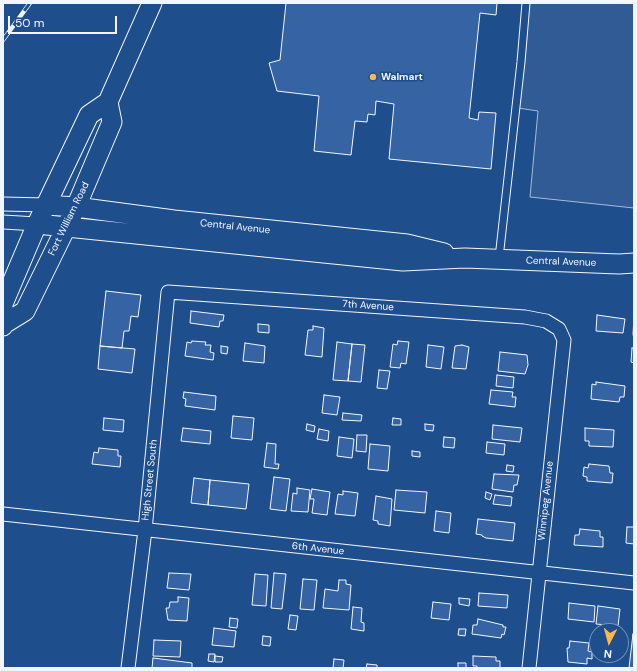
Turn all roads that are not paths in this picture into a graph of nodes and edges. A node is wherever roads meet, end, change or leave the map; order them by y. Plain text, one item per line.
1 (152, 3) edge
2 (526, 3) edge
3 (108, 102) junction
4 (3, 204) edge
5 (46, 205) junction
6 (76, 207) junction
7 (3, 222) edge
8 (38, 224) junction
9 (65, 227) junction
10 (465, 258) junction
11 (499, 261) junction
12 (634, 263) edge
13 (3, 265) edge
14 (8, 292) junction
15 (168, 292) joint
16 (3, 325) edge
17 (562, 335) joint
18 (3, 514) edge
19 (145, 530) junction
20 (538, 574) junction
21 (634, 583) edge
22 (128, 668) edge
23 (529, 668) edge

1 - 3 main road
2 - 11 lane
3 - 5 main road, Fort William Road
3 - 6 main road, Fort William Road
4 - 5 street, Central Avenue
5 - 6 main road, Central Avenue
5 - 8 main road, Fort William Road
6 - 9 main road, Fort William Road
6 - 10 main road, Central Avenue
7 - 8 street, Central Avenue
8 - 9 main road, Central Avenue
8 - 14 main road, Fort William Road
9 - 10 main road, Central Avenue
9 - 16 main road, Fort William Road
10 - 11 main road, Central Avenue
11 - 12 main road, Central Avenue
13 - 14 main road
14 - 16 main road, Fort William Road
15 - 17 street, 7th Avenue
15 - 19 street, High Street South
17 - 20 street, Winnipeg Avenue
18 - 19 street, 6th Avenue
19 - 20 street, 6th Avenue
19 - 22 street, High Street South
20 - 21 street, 6th Avenue
20 - 23 street, Winnipeg Avenue

